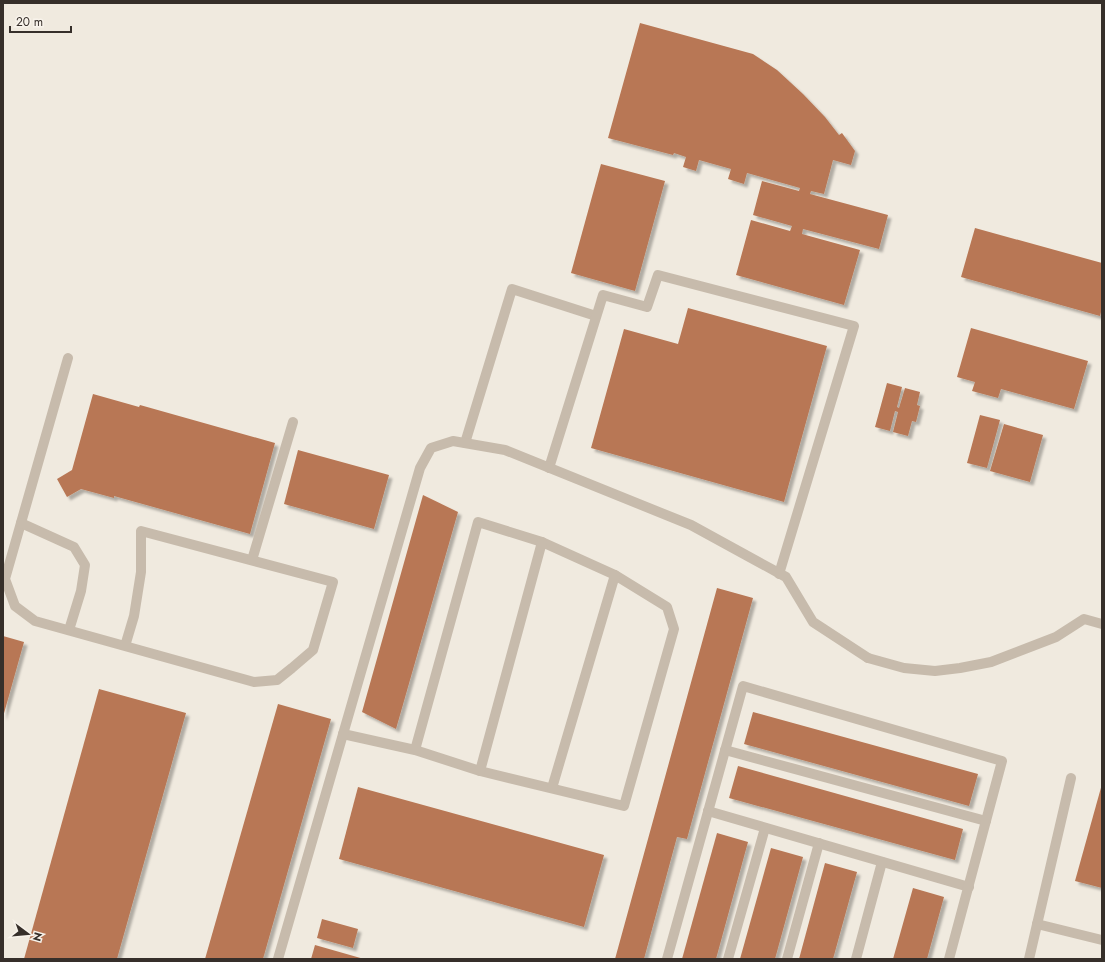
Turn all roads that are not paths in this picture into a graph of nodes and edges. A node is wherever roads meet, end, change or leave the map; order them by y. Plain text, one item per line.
1 (596, 316) junction
2 (68, 358) dead end
3 (294, 422) dead end
4 (465, 443) junction
5 (549, 468) junction
6 (21, 523) junction
7 (542, 542) junction
8 (252, 560) junction
9 (779, 574) junction
10 (615, 575) junction
11 (4, 580) edge
12 (1102, 624) edge
13 (69, 630) junction
14 (125, 646) junction
15 (343, 734) junction
16 (415, 750) junction
17 (725, 750) junction
18 (480, 771) junction
19 (1071, 778) dead end
20 (552, 788) junction
21 (708, 811) junction
22 (986, 821) junction
23 (765, 828) junction
24 (819, 843) junction
25 (882, 862) junction
26 (969, 887) junction
27 (1037, 924) junction
28 (1102, 940) edge
29 (278, 959) edge
30 (667, 959) edge
31 (728, 959) edge
32 (787, 959) edge
33 (856, 959) edge
34 (950, 959) edge
35 (1029, 959) edge

1 - 4 street
1 - 5 street
1 - 9 street
2 - 6 street
3 - 8 street
4 - 5 street
4 - 15 street
5 - 9 street
6 - 11 street
6 - 13 street
7 - 10 street
7 - 16 street
7 - 18 street
8 - 14 street
8 - 14 street
9 - 12 street
10 - 20 street
10 - 20 street
11 - 13 street
13 - 14 street
15 - 16 street
15 - 29 street
16 - 18 street
17 - 21 street
17 - 22 street
17 - 22 street
18 - 20 street
19 - 27 street
21 - 23 street
21 - 30 street
22 - 26 street
23 - 24 street
23 - 31 street
24 - 25 street
24 - 32 street
25 - 26 street
25 - 33 street
26 - 34 street
27 - 28 street
27 - 35 street

